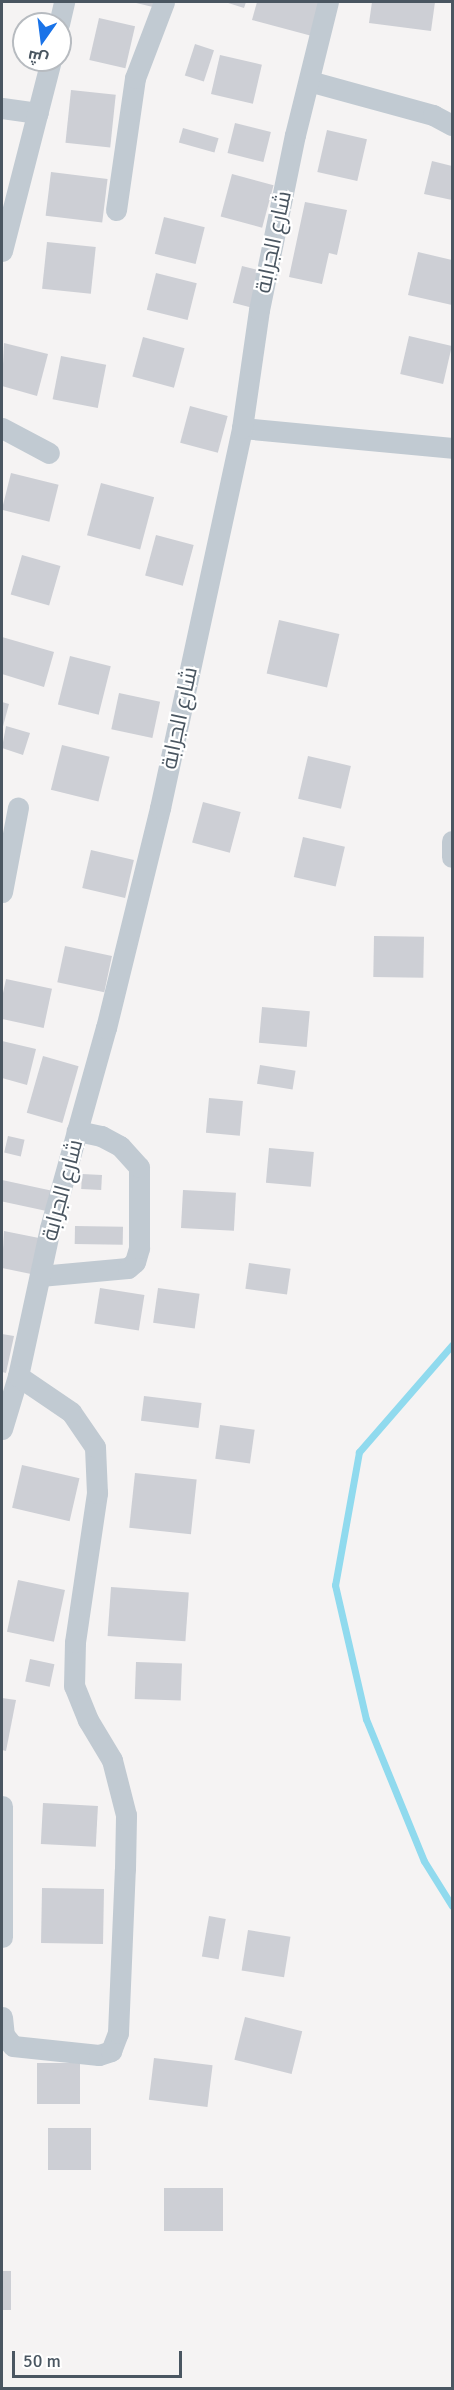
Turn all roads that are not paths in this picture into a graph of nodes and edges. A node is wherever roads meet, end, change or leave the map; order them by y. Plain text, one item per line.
1 (164, 2) edge
2 (328, 2) edge
3 (48, 72) edge
4 (309, 81) junction
5 (2, 108) edge
6 (38, 112) junction
7 (453, 125) edge
8 (116, 210) dead end
9 (2, 251) edge
10 (2, 428) edge
11 (242, 428) junction
12 (453, 448) edge
13 (49, 453) dead end
14 (18, 807) dead end
15 (453, 841) edge
16 (453, 857) edge
17 (2, 892) edge
18 (77, 1131) junction
19 (40, 1276) junction
20 (18, 1376) junction
21 (2, 1429) edge
22 (2, 1806) edge
23 (2, 1937) edge
24 (2, 2017) edge

1 - 8 street
2 - 4 street, شارع الجرابة
3 - 6 street
4 - 7 street
4 - 11 street, شارع الجرابة
5 - 6 street
6 - 9 street
10 - 13 street
11 - 12 street
11 - 18 street, شارع الجرابة
14 - 17 street
15 - 16 street
18 - 19 street, شارع الجرابة
18 - 19 street
19 - 20 street, شارع الجرابة
20 - 21 street, شارع الجرابة
20 - 24 street
22 - 23 street

